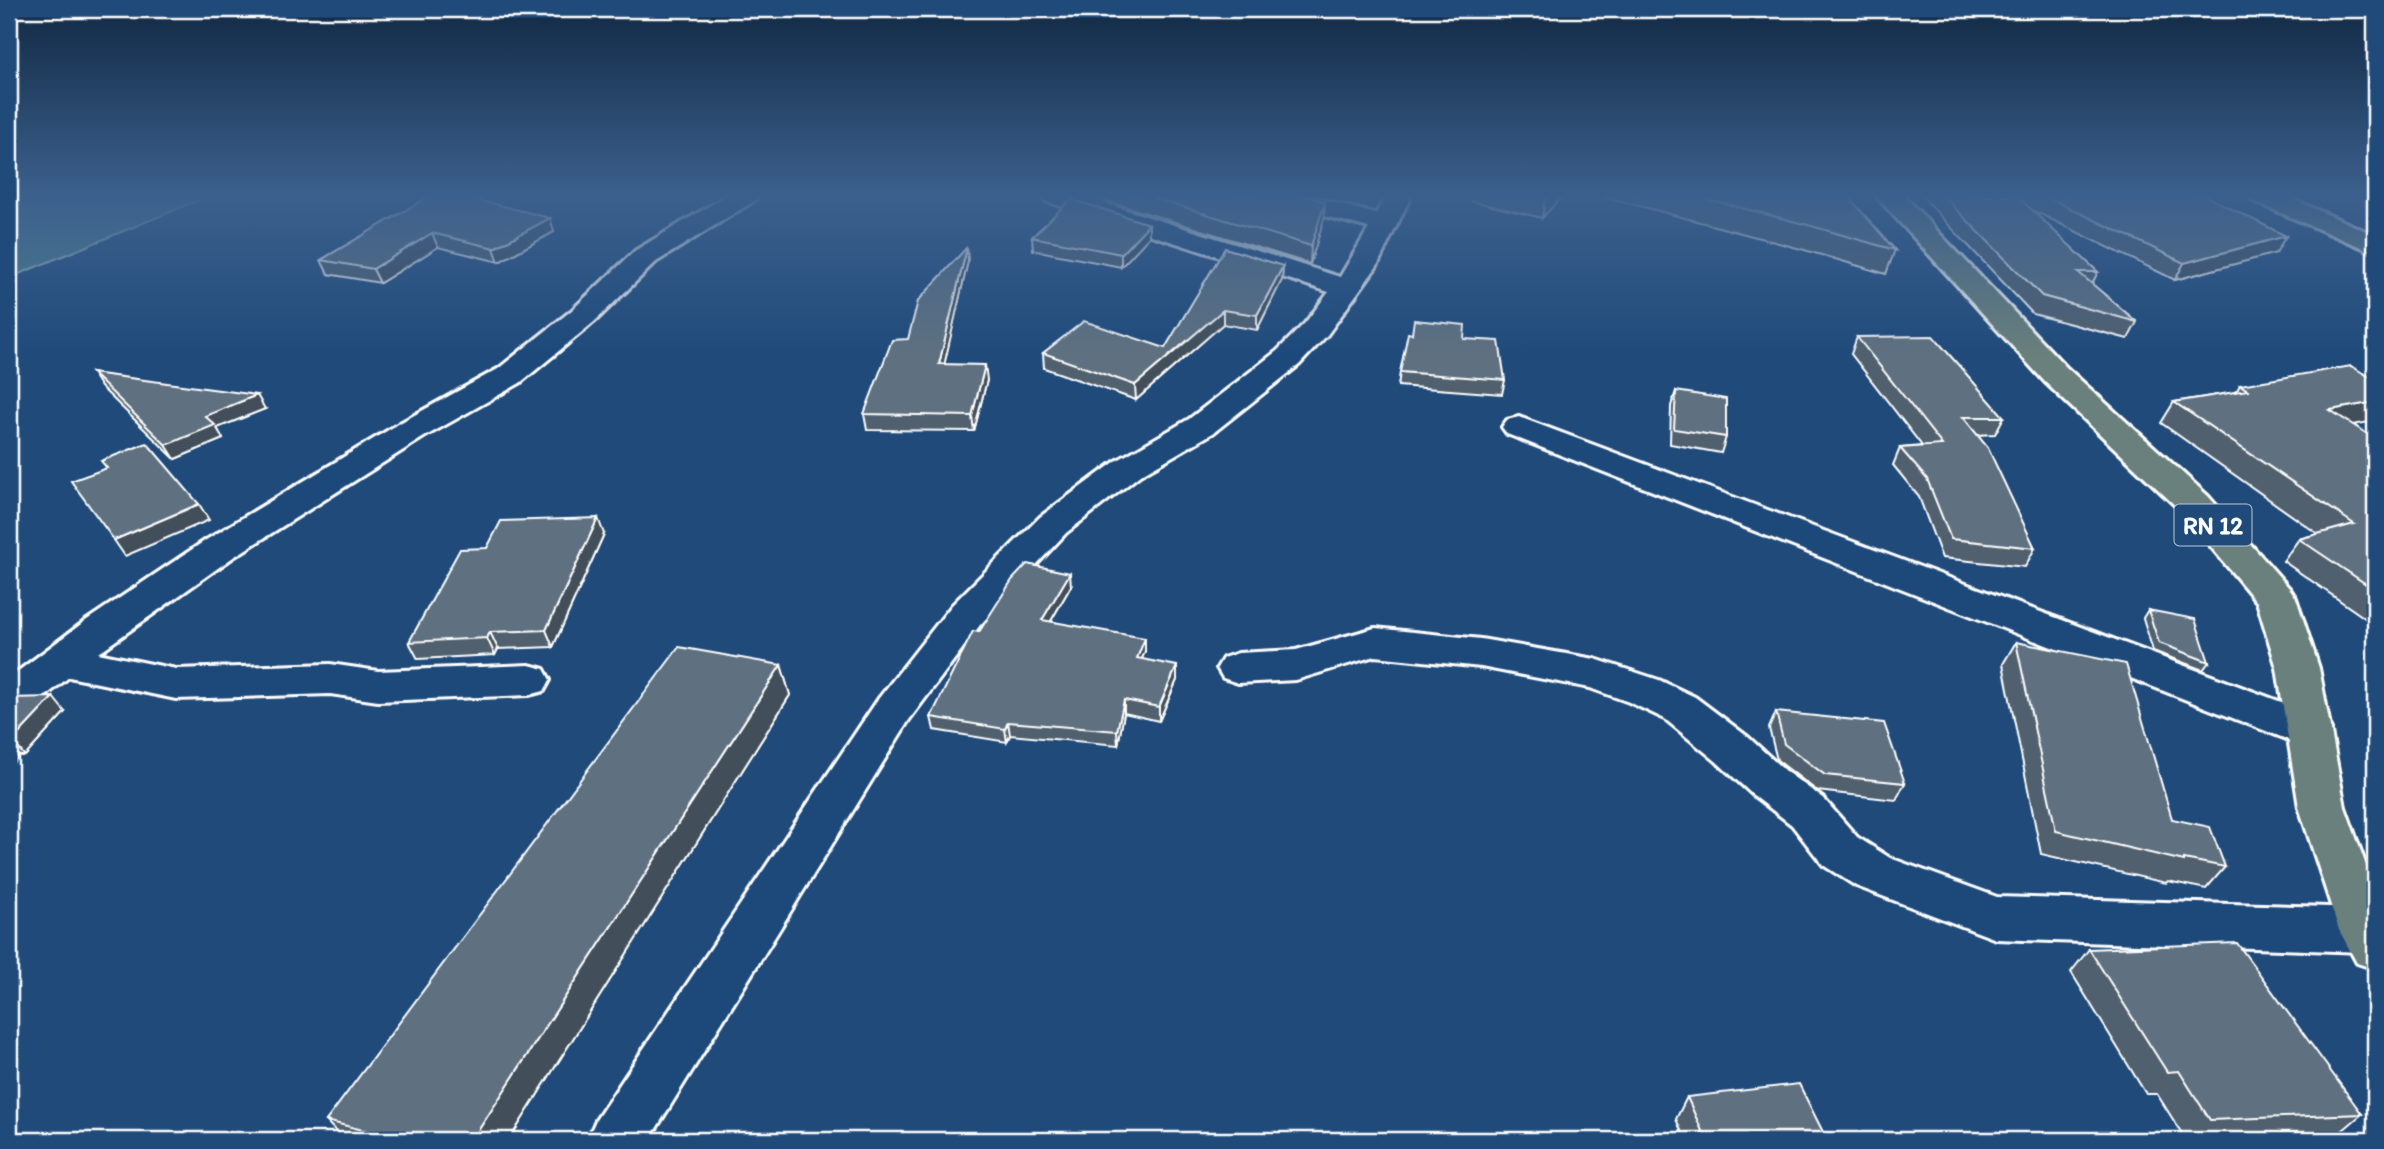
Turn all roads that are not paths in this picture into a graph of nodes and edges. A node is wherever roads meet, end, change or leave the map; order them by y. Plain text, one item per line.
1 (657, 250) edge
2 (1224, 250) edge
3 (1371, 250) edge
4 (1938, 250) edge
5 (1347, 288) junction
6 (1518, 426) dead end
7 (63, 661) junction
8 (1238, 668) dead end
9 (529, 680) dead end
10 (9, 695) edge
11 (2309, 730) junction
12 (2370, 938) edge
13 (616, 1140) edge

1 - 7 street
2 - 5 street
3 - 5 street
4 - 11 main road, RN 12
5 - 13 street
6 - 11 street
7 - 9 street
7 - 10 street
8 - 12 street
11 - 12 main road, RN 12

